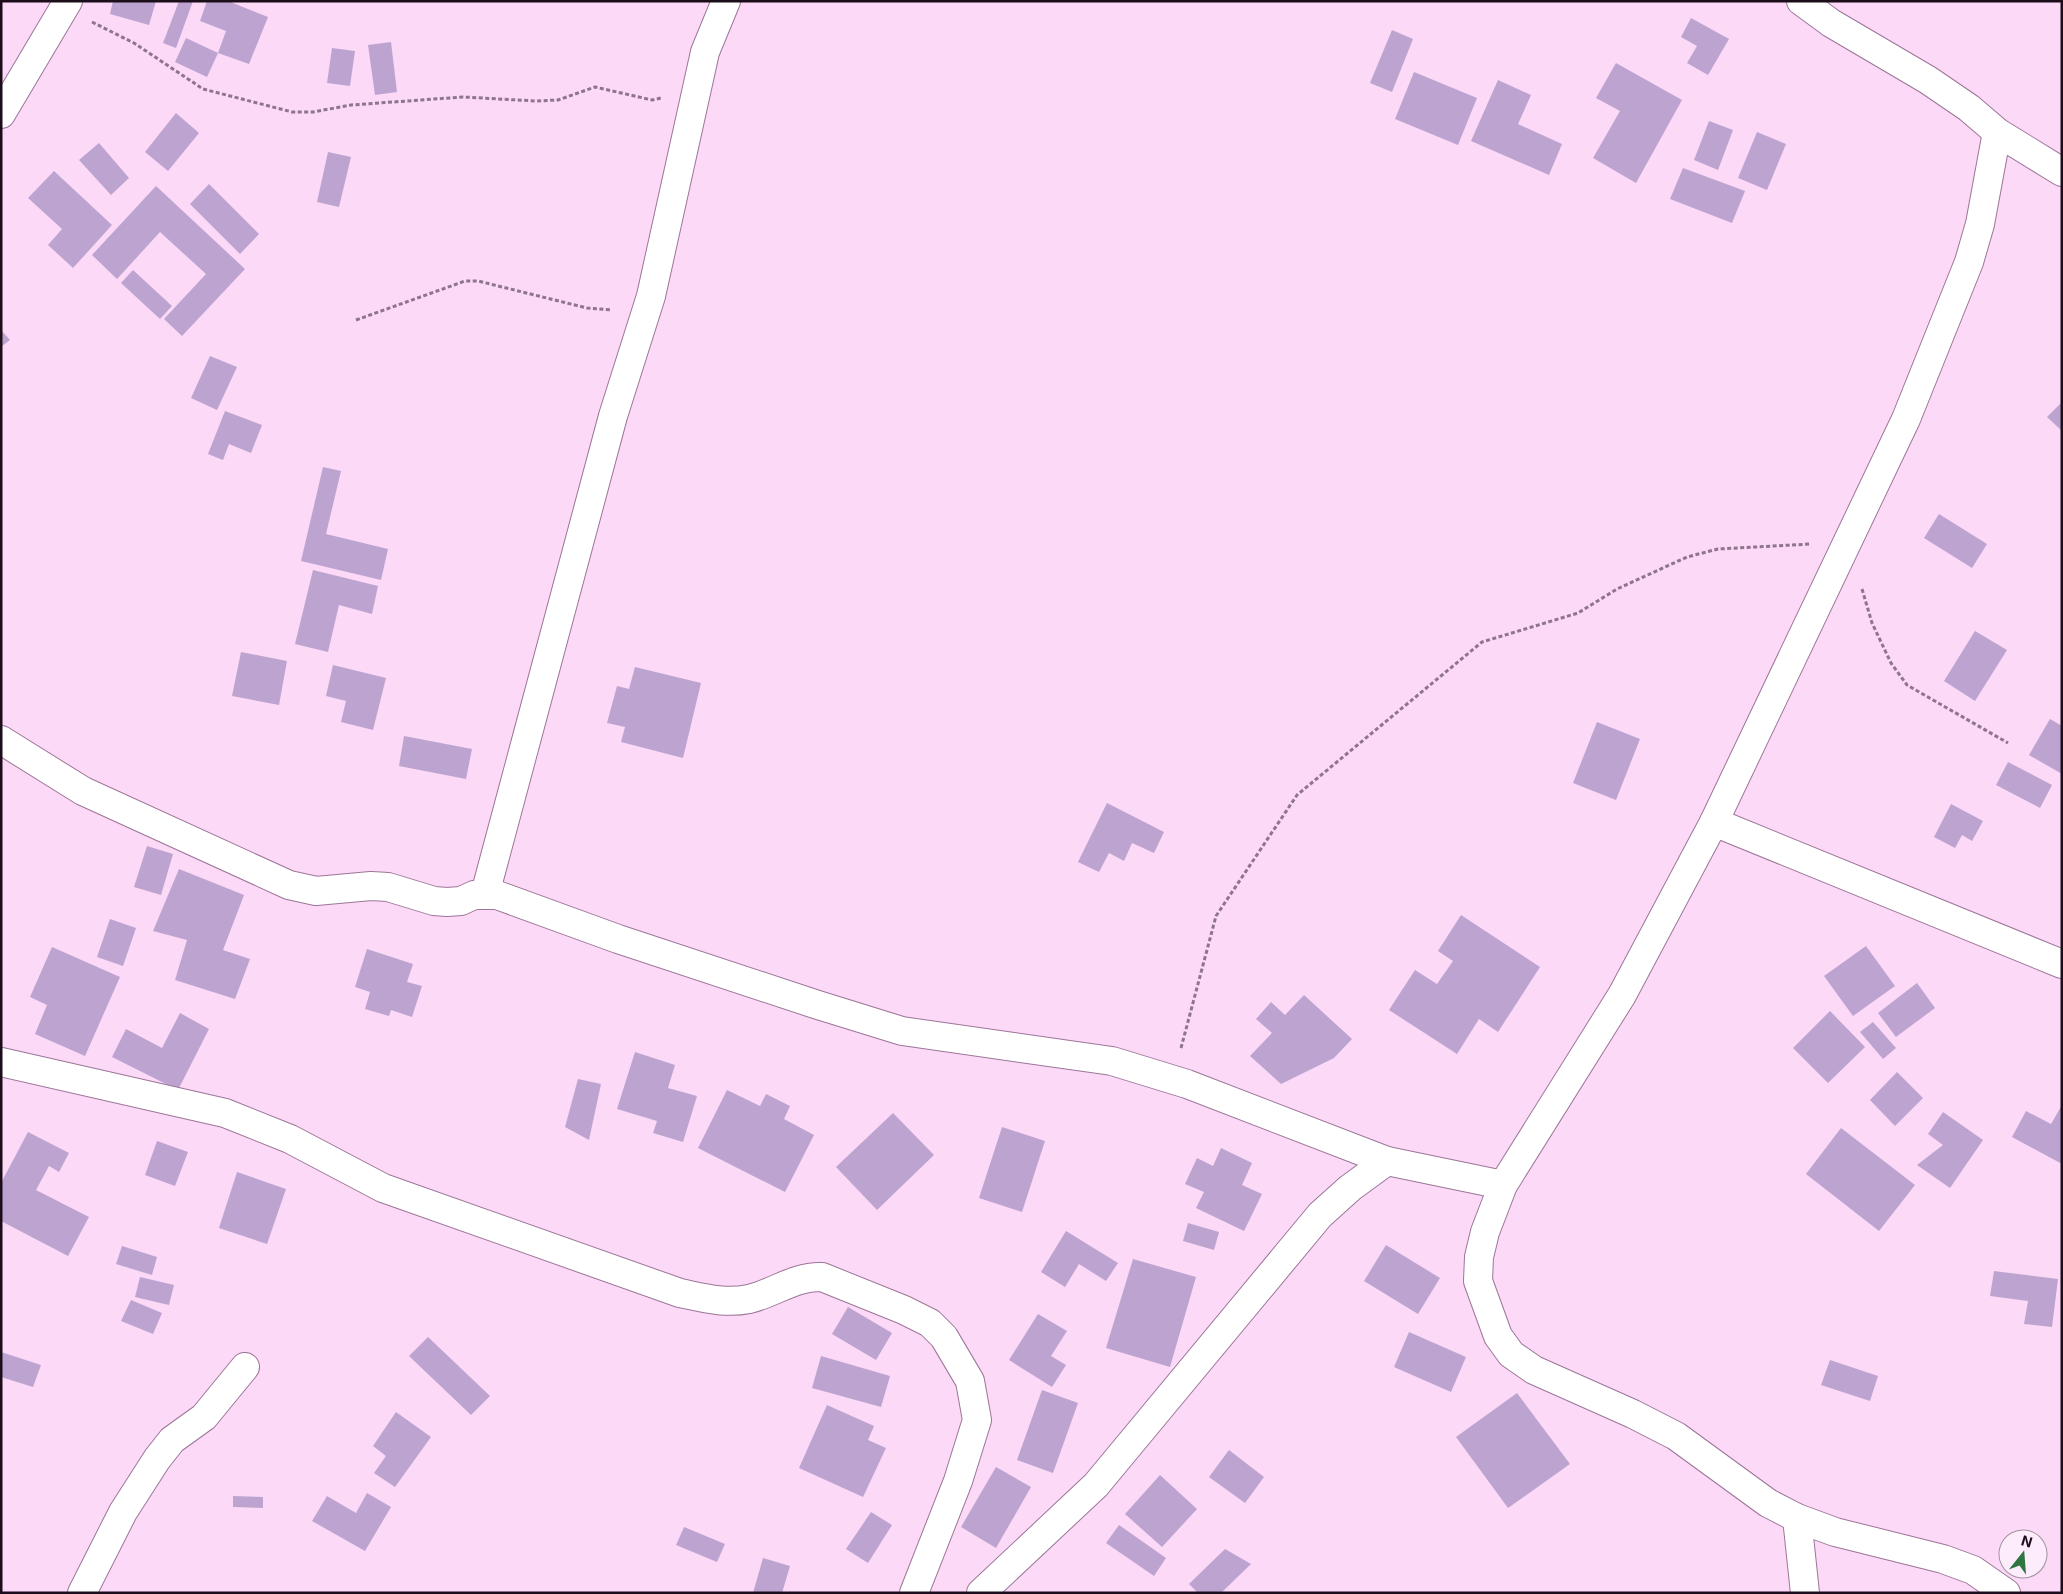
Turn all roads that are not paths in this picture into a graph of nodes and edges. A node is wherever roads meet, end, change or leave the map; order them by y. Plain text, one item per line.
1 (726, 1) edge
2 (1801, 1) edge
3 (67, 4) edge
4 (1, 114) edge
5 (1997, 132) junction
6 (2062, 172) edge
7 (1, 740) edge
8 (1714, 822) junction
9 (485, 894) junction
10 (2062, 964) edge
11 (1, 1062) edge
12 (1387, 1161) junction
13 (1503, 1185) junction
14 (244, 1367) dead end
15 (1797, 1518) junction
16 (82, 1593) edge
17 (914, 1593) edge
18 (981, 1593) edge
19 (1805, 1593) edge
20 (2006, 1593) edge

1 - 9 street
2 - 5 street
3 - 4 street
5 - 6 street
5 - 8 street
7 - 9 street
8 - 10 street
8 - 13 street
9 - 12 street
11 - 17 street
12 - 13 street
12 - 18 street
13 - 15 street
14 - 16 street
15 - 19 street
15 - 20 street

